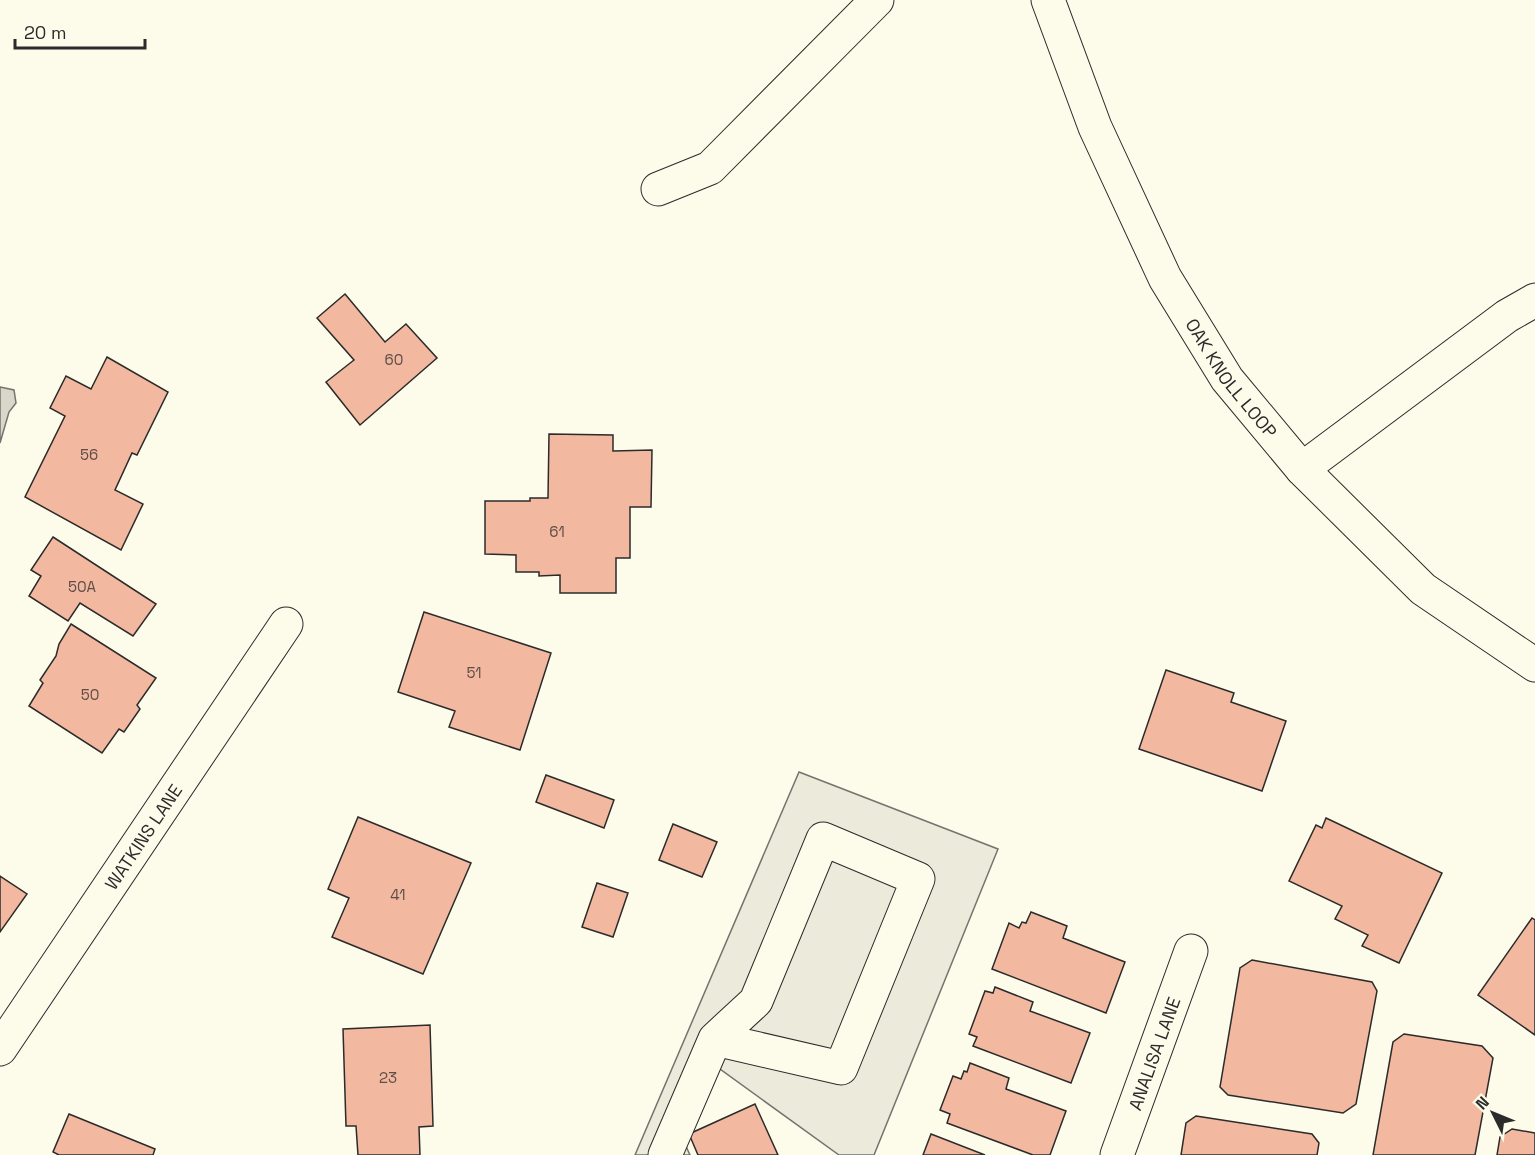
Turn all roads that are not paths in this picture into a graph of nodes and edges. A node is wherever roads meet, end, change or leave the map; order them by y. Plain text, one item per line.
1 (877, 0) edge
2 (1048, 0) edge
3 (658, 189) dead end
4 (1535, 300) edge
5 (1302, 469) junction
6 (286, 624) dead end
7 (1535, 665) edge
8 (1191, 951) dead end
9 (715, 1039) junction
10 (0, 1049) edge
11 (665, 1155) edge
12 (1117, 1155) edge

1 - 3 street
2 - 5 street, OAK KNOLL LOOP
4 - 5 street
5 - 7 street, OAK KNOLL LOOP
6 - 10 street, WATKINS LANE
8 - 12 street, ANALISA LANE
9 - 9 street
9 - 11 street

